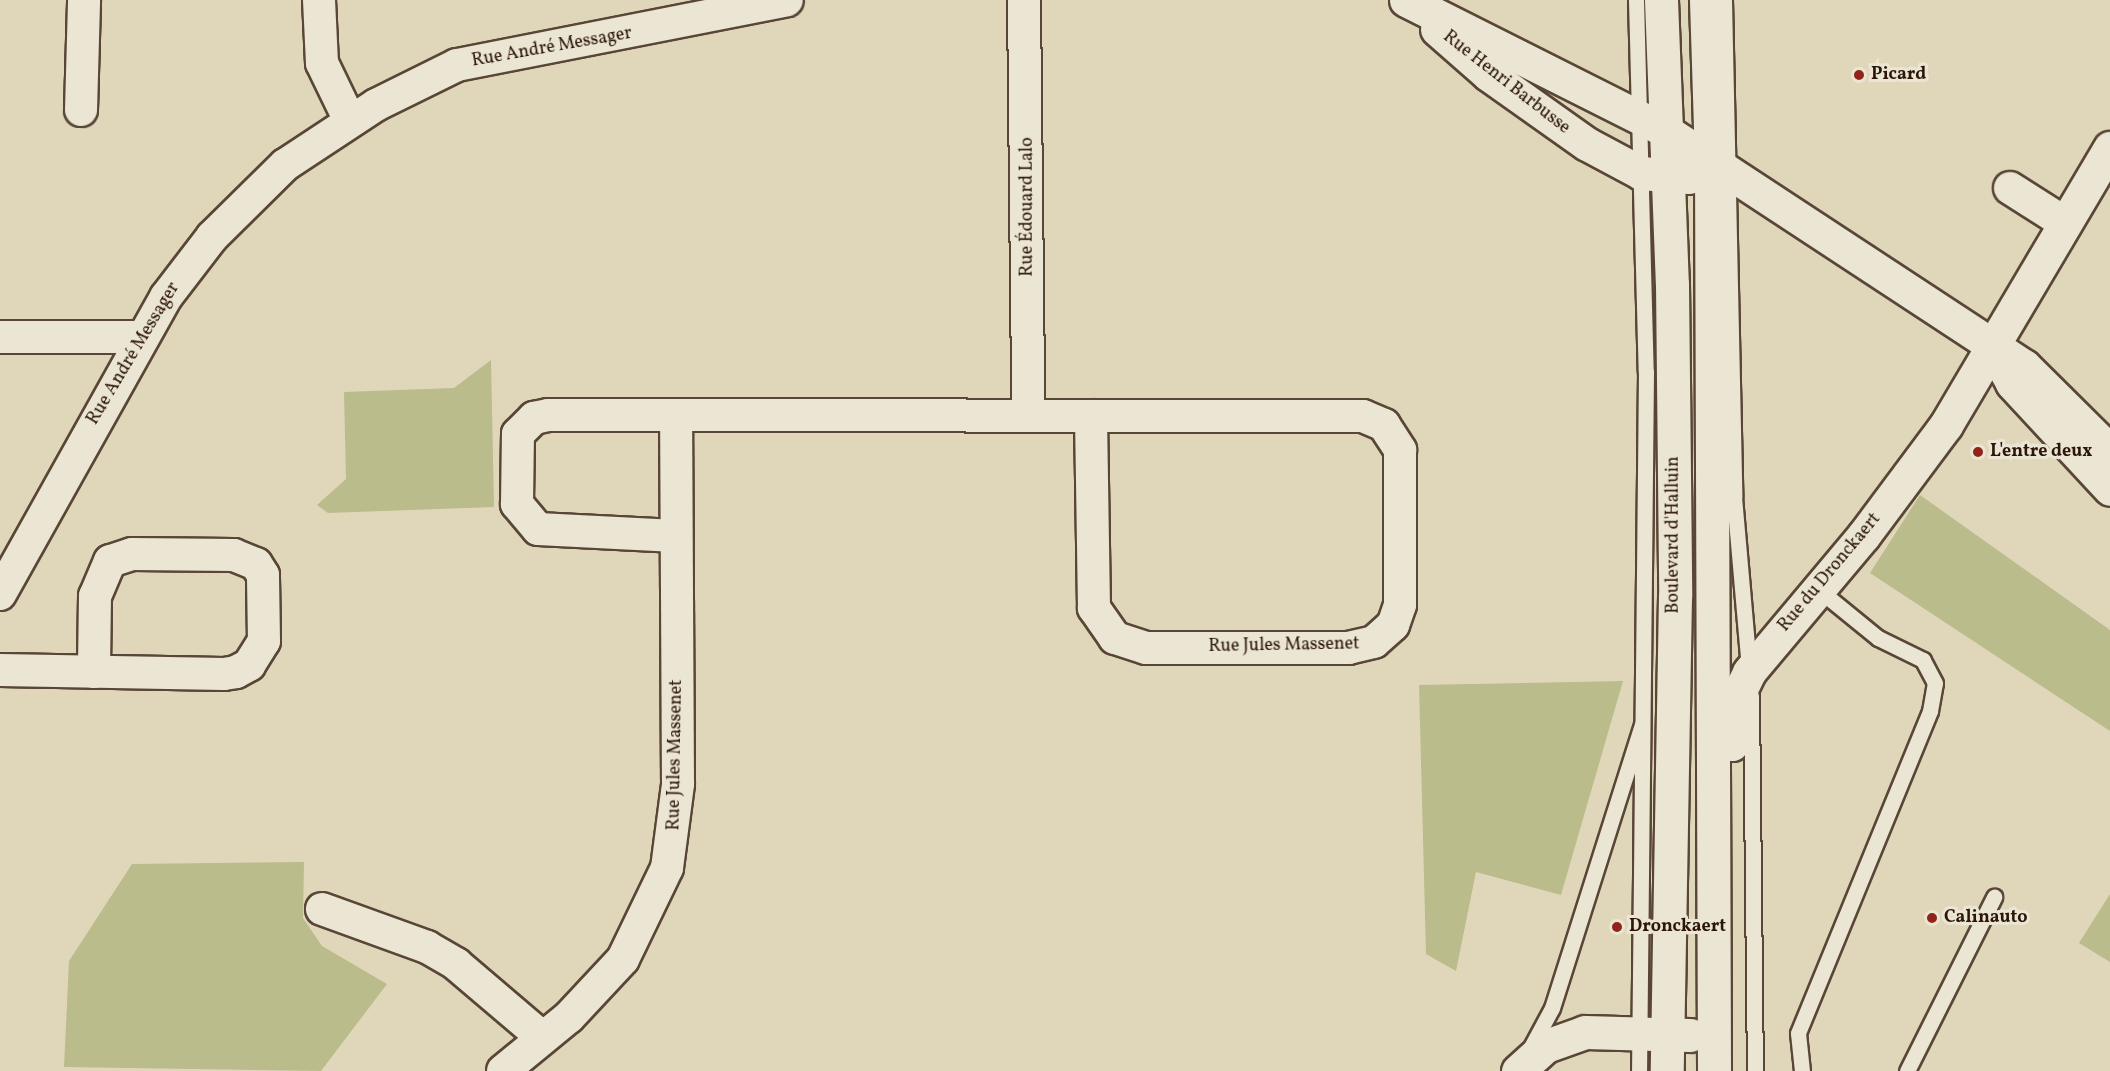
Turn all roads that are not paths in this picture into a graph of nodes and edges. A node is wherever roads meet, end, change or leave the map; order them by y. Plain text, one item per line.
1 (84, 0) edge
2 (319, 0) edge
3 (787, 0) edge
4 (1024, 0) edge
5 (1405, 0) edge
6 (1636, 0) edge
7 (1661, 0) edge
8 (1706, 0) edge
9 (1724, 0) edge
10 (81, 111) dead end
11 (350, 120) junction
12 (1653, 124) junction
13 (2110, 148) edge
14 (1721, 168) junction
15 (1655, 175) junction
16 (2010, 188) dead end
17 (2065, 223) junction
18 (0, 337) edge
19 (140, 337) junction
20 (1993, 348) junction
21 (676, 415) junction
22 (1028, 415) junction
23 (1091, 416) junction
24 (2110, 451) edge
25 (2110, 489) edge
26 (676, 536) junction
27 (1818, 590) junction
28 (0, 594) edge
29 (1675, 596) junction
30 (0, 670) edge
31 (94, 672) junction
32 (1749, 672) junction
33 (1646, 711) junction
34 (1994, 897) dead end
35 (322, 909) dead end
36 (1654, 1031) junction
37 (543, 1038) junction
38 (1714, 1061) edge
39 (1519, 1070) edge
40 (503, 1071) edge
41 (1639, 1071) edge
42 (1667, 1071) edge
43 (1685, 1071) edge
44 (1755, 1071) edge
45 (1803, 1071) edge
46 (1907, 1071) edge

1 - 10 street
2 - 11 street
3 - 11 street, Rue André Messager
4 - 22 street, Rue Édouard Lalo
5 - 12 main road, Rue Henri Barbusse
5 - 15 main road, Rue Henri Barbusse
6 - 12 lane
7 - 12 main road, Boulevard d'Halluin
8 - 14 main road
9 - 14 lane
11 - 19 street, Rue André Messager
12 - 14 main road, Rue Henri Barbusse
12 - 15 main road, Boulevard d'Halluin
13 - 17 main road, Rue du Dronckaert
14 - 15 main road
14 - 20 main road, Rue Henri Barbusse
14 - 32 lane
14 - 38 main road
15 - 29 main road, Boulevard d'Halluin
15 - 33 lane
16 - 17 street
17 - 20 main road, Rue du Dronckaert
18 - 19 street
19 - 28 street, Rue André Messager
20 - 24 main road, Rue Henri Barbusse
20 - 25 main road, Rue Henri Barbusse
20 - 27 main road, Rue du Dronckaert
21 - 22 street, Rue Jules Massenet
21 - 26 street, Rue Jules Massenet
21 - 26 street, Rue Jules Massenet
22 - 23 street, Rue Jules Massenet
23 - 23 street, Rue Jules Massenet
26 - 37 street, Rue Jules Massenet
27 - 32 main road, Rue du Dronckaert
27 - 45 lane
29 - 33 lane
29 - 36 main road, Boulevard d'Halluin
30 - 31 street
31 - 31 street
32 - 38 main road, Rue du Dronckaert
32 - 44 lane
33 - 36 lane
33 - 39 lane
34 - 46 lane
35 - 37 street
36 - 38 main road
36 - 39 main road
36 - 41 lane
36 - 42 main road, Boulevard d'Halluin
37 - 40 street, Rue Jules Massenet
38 - 43 main road

